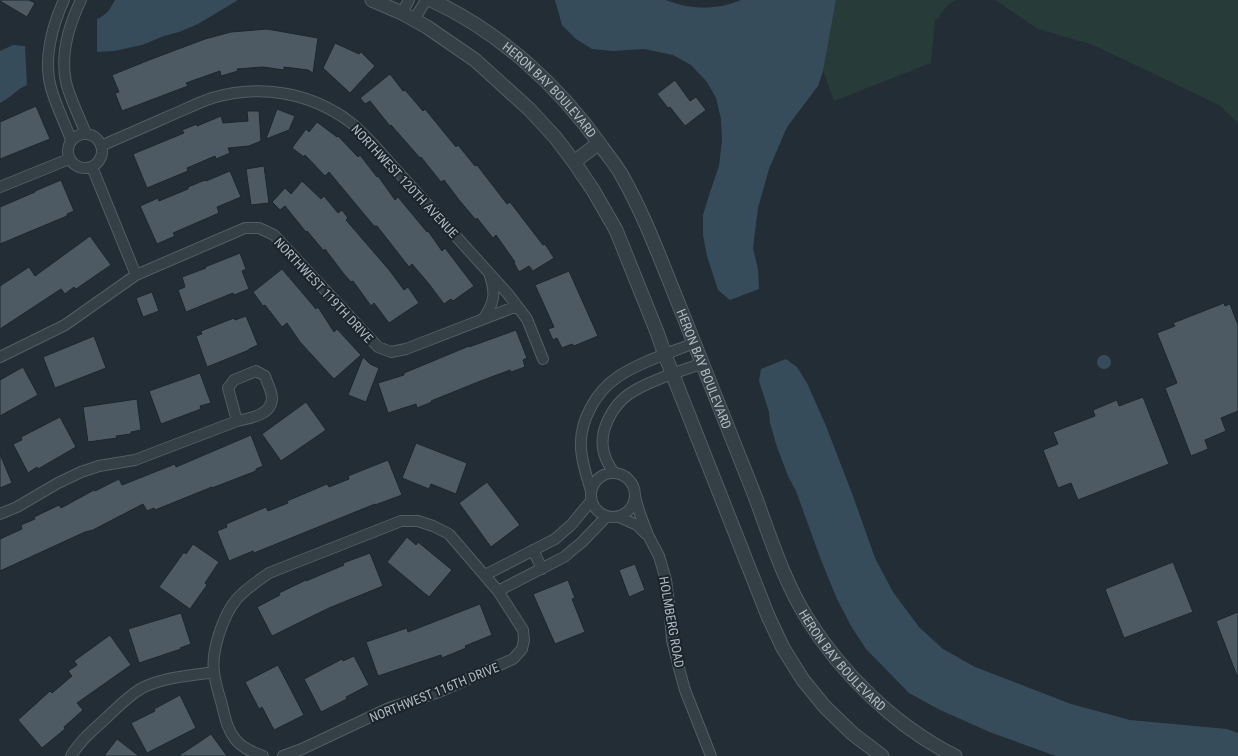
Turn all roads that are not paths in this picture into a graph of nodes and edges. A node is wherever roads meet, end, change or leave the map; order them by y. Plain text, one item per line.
1 (64, 0) edge
2 (81, 0) edge
3 (372, 0) edge
4 (409, 0) edge
5 (426, 0) edge
6 (431, 0) edge
7 (402, 13) junction
8 (414, 20) junction
9 (86, 134) junction
10 (71, 140) junction
11 (599, 143) junction
12 (101, 146) junction
13 (69, 159) junction
14 (574, 162) junction
15 (92, 167) junction
16 (0, 187) edge
17 (136, 274) junction
18 (490, 274) junction
19 (517, 306) junction
20 (484, 318) junction
21 (694, 343) junction
22 (665, 355) junction
23 (0, 357) edge
24 (543, 359) dead end
25 (703, 363) junction
26 (673, 375) junction
27 (237, 421) junction
28 (614, 473) junction
29 (591, 496) junction
30 (636, 497) junction
31 (0, 514) edge
32 (606, 517) junction
33 (619, 517) junction
34 (648, 535) junction
35 (533, 550) junction
36 (542, 569) junction
37 (485, 575) junction
38 (498, 591) junction
39 (214, 672) junction
40 (70, 756) edge
41 (263, 756) edge
42 (283, 756) edge
43 (711, 756) edge
44 (882, 756) edge
45 (955, 756) edge

1 - 10 street
2 - 9 street
3 - 7 street, HERON BAY BOULEVARD
4 - 7 street
5 - 8 street
6 - 11 street, HERON BAY BOULEVARD
7 - 8 street, HERON BAY BOULEVARD
8 - 14 street, HERON BAY BOULEVARD
9 - 10 street
9 - 12 street
10 - 13 street
11 - 14 street
11 - 21 street, HERON BAY BOULEVARD
12 - 15 street
12 - 18 street, NORTHWEST 120TH AVENUE
13 - 15 street
13 - 16 street
14 - 22 street, HERON BAY BOULEVARD
15 - 17 street
17 - 20 street, NORTHWEST 119TH DRIVE
17 - 23 street, NORTHWEST 119TH DRIVE
18 - 19 street, NORTHWEST 120TH AVENUE
18 - 20 street
19 - 20 street, NORTHWEST 119TH DRIVE
19 - 24 street, NORTHWEST 120TH AVENUE
21 - 22 street
21 - 25 street, HERON BAY BOULEVARD
22 - 26 street, HERON BAY BOULEVARD
22 - 29 street
25 - 26 street
25 - 45 street, HERON BAY BOULEVARD
26 - 28 street
26 - 44 street, HERON BAY BOULEVARD
27 - 27 street
27 - 31 street
28 - 29 street
28 - 30 street
29 - 32 street
29 - 35 street
30 - 33 street
30 - 34 street, HOLMBERG ROAD
32 - 33 street
32 - 36 street
33 - 34 street, HOLMBERG ROAD
34 - 43 street, HOLMBERG ROAD
35 - 36 street
35 - 37 street
36 - 38 street
37 - 38 street, NORTHWEST 116TH DRIVE
37 - 39 street, NORTHWEST 116TH DRIVE
38 - 42 street, NORTHWEST 116TH DRIVE
39 - 40 street
39 - 41 street

